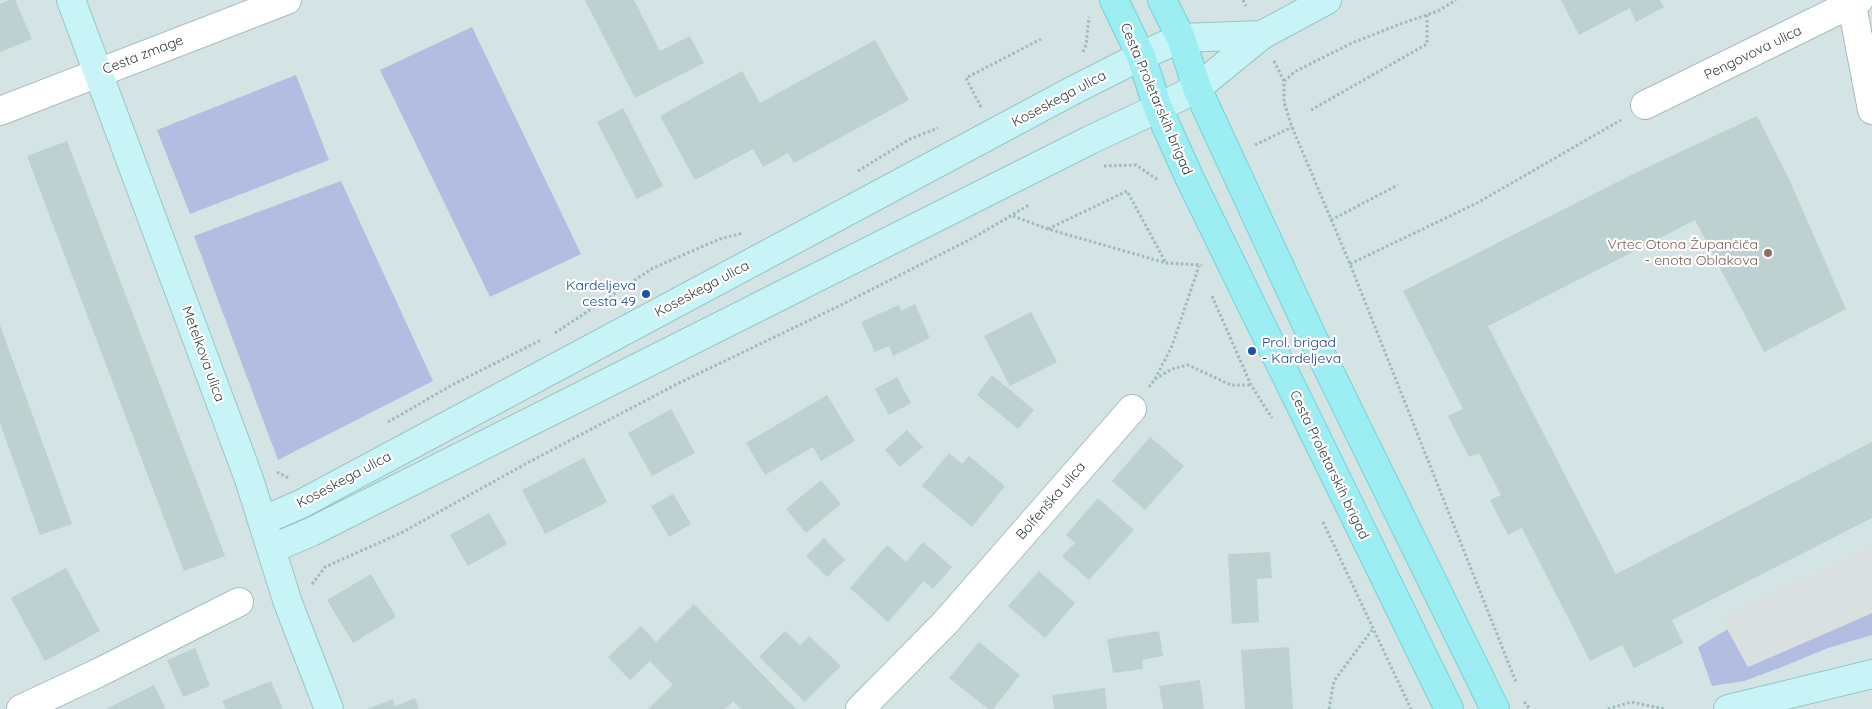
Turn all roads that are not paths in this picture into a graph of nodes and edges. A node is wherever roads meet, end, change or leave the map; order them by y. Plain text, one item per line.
1 (72, 0) edge
2 (287, 0) edge
3 (1114, 0) edge
4 (1162, 0) edge
5 (1327, 0) edge
6 (1855, 2) edge
7 (1262, 35) junction
8 (1181, 38) junction
9 (1141, 56) junction
10 (98, 73) junction
11 (1197, 88) junction
12 (1645, 105) road end
13 (1158, 108) junction
14 (1872, 110) edge
15 (0, 111) edge
16 (1132, 409) road end
17 (262, 521) junction
18 (271, 549) junction
19 (239, 602) dead end
20 (1872, 674) edge
21 (21, 709) edge
22 (329, 709) edge
23 (860, 709) edge
24 (1449, 709) edge
25 (1495, 709) edge
26 (1728, 709) edge

1 - 10 street, Metelkova ulica
2 - 10 street, Cesta zmage
3 - 9 main road, Cesta Proletarskih brigad
4 - 8 main road
5 - 7 street
6 - 12 street, Pengovova ulica
6 - 14 street
7 - 8 street
7 - 11 street
8 - 9 street, Koseskega ulica
8 - 11 main road
9 - 13 main road, Cesta Proletarskih brigad
9 - 17 street, Koseskega ulica
10 - 15 street, Cesta zmage
10 - 17 street, Metelkova ulica
11 - 13 street
11 - 25 main road
13 - 18 street
13 - 24 main road, Cesta Proletarskih brigad
16 - 23 street, Bolfenška ulica
17 - 18 street, Metelkova ulica
18 - 22 street, Metelkova ulica
19 - 21 street
20 - 26 street

